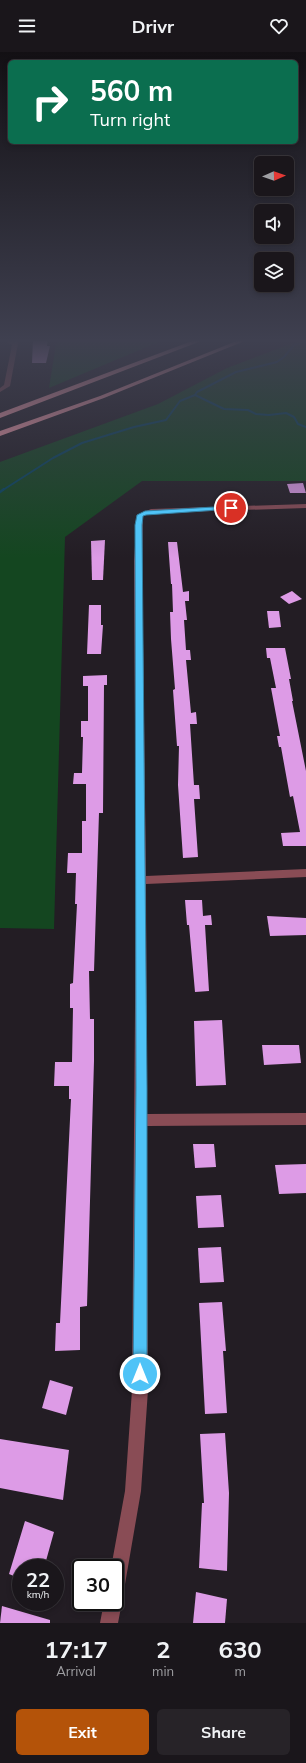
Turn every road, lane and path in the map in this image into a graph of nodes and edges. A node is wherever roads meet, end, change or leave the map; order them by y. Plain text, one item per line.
1 (12, 411) edge
2 (59, 411) edge
3 (0, 416) edge
4 (0, 434) edge
5 (306, 506) edge
6 (306, 874) edge
7 (141, 880) junction
8 (306, 1119) edge
9 (142, 1120) junction
10 (121, 1559) edge
11 (111, 1611) edge
12 (109, 1623) edge

1 - 3 highway
2 - 4 highway
5 - 7 street
6 - 7 street
7 - 9 street
8 - 9 street
9 - 10 street
11 - 12 street

